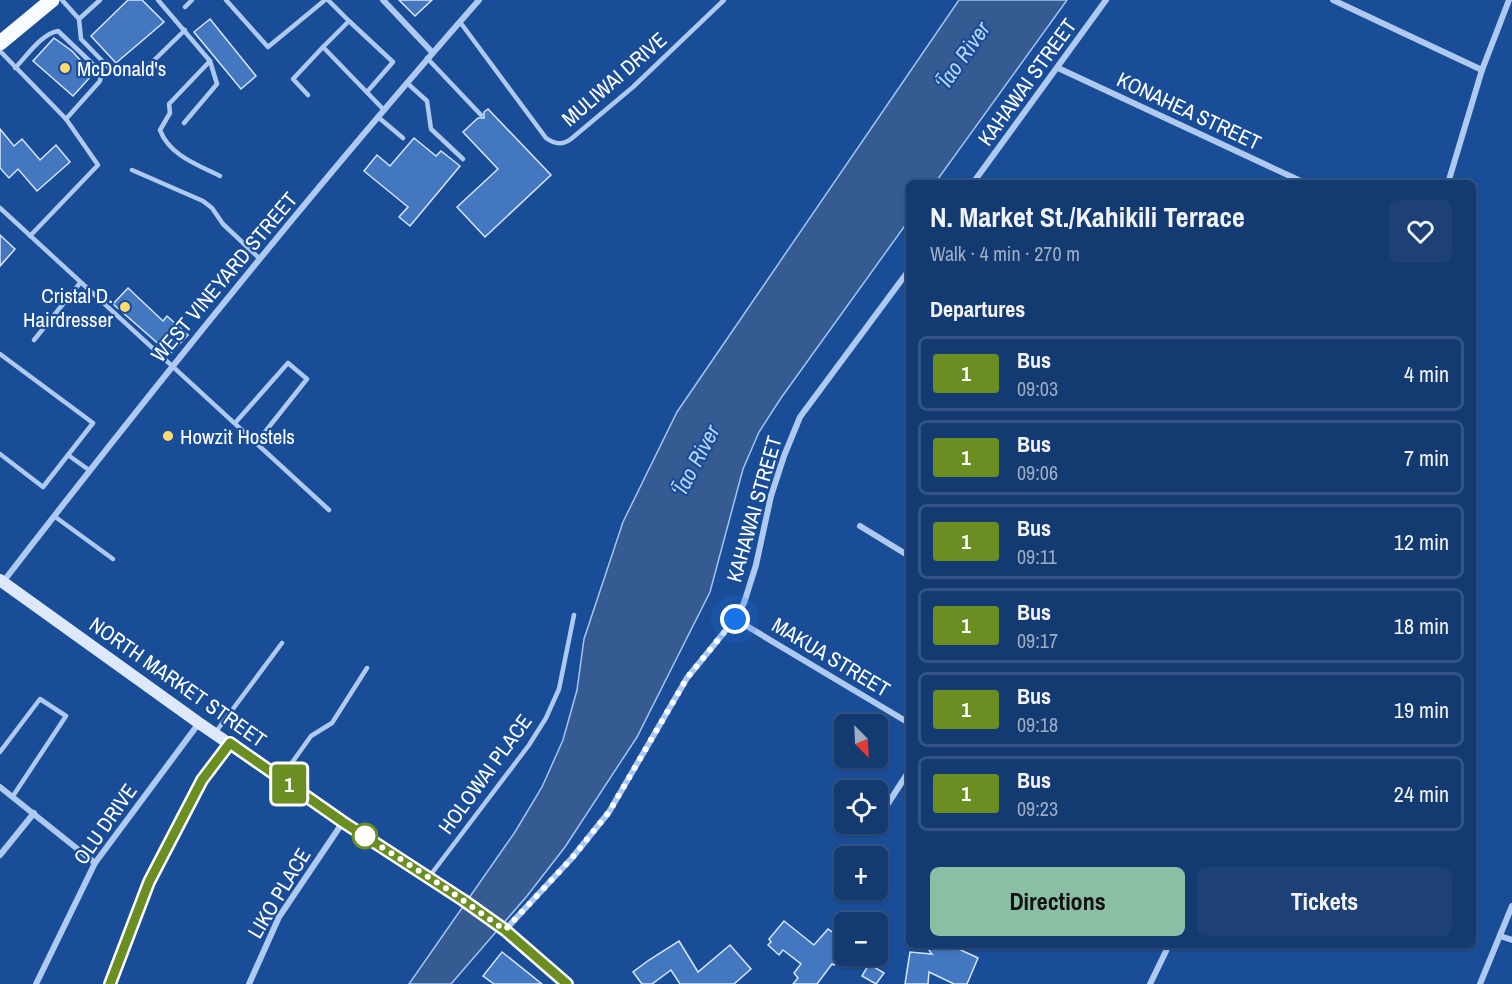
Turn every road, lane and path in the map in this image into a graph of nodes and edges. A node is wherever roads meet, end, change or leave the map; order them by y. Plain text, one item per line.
1 (52, 0) edge
2 (62, 0) edge
3 (100, 0) edge
4 (158, 0) edge
5 (192, 0) edge
6 (226, 0) edge
7 (327, 0) edge
8 (383, 0) edge
9 (479, 0) edge
10 (724, 0) edge
11 (1106, 0) edge
12 (1333, 0) edge
13 (1509, 0) edge
14 (185, 7) dead end
15 (79, 19) junction
16 (349, 21) junction
17 (460, 22) junction
18 (185, 30) junction
19 (0, 43) edge
20 (322, 47) junction
21 (0, 51) edge
22 (429, 55) junction
23 (210, 61) junction
24 (15, 68) junction
25 (1058, 68) junction
26 (1482, 70) junction
27 (407, 83) junction
28 (367, 92) junction
29 (308, 95) dead end
30 (384, 110) junction
31 (481, 115) dead end
32 (378, 117) junction
33 (66, 120) junction
34 (184, 123) dead end
35 (403, 138) dead end
36 (463, 159) dead end
37 (132, 170) dead end
38 (220, 176) dead end
39 (976, 180) edge
40 (1299, 180) edge
41 (1449, 180) edge
42 (0, 208) edge
43 (30, 236) junction
44 (260, 259) junction
45 (906, 274) edge
46 (80, 283) junction
47 (34, 340) dead end
48 (0, 354) edge
49 (172, 365) junction
50 (235, 423) junction
51 (257, 442) junction
52 (0, 454) edge
53 (68, 455) junction
54 (89, 470) junction
55 (329, 510) dead end
56 (54, 516) junction
57 (860, 526) dead end
58 (906, 554) edge
59 (113, 559) dead end
60 (1, 583) edge
61 (574, 615) dead end
62 (735, 619) junction
63 (282, 644) dead end
64 (367, 668) dead end
65 (906, 721) edge
66 (199, 723) junction
67 (215, 733) junction
68 (230, 743) junction
69 (0, 752) edge
70 (906, 776) edge
71 (281, 778) junction
72 (0, 787) edge
73 (13, 796) junction
74 (888, 804) edge
75 (34, 813) junction
76 (343, 822) junction
77 (0, 855) edge
78 (95, 862) junction
79 (429, 877) junction
80 (1512, 906) edge
81 (505, 930) junction
82 (1500, 936) junction
83 (1512, 940) edge
84 (1168, 948) edge
85 (36, 984) edge
86 (110, 984) edge
87 (249, 984) edge
88 (567, 984) edge
89 (1150, 984) edge
90 (1480, 984) edge

1 - 19 main road
2 - 15 lane
3 - 15 lane
4 - 18 lane
5 - 14 lane
6 - 7 lane
7 - 16 lane
8 - 22 street
9 - 17 street, WEST VINEYARD STREET
10 - 17 lane, MULIWAI DRIVE
11 - 25 street, KAHAWAI STREET
12 - 26 street
13 - 26 street
15 - 18 lane
16 - 20 lane
16 - 28 lane
17 - 22 street, WEST VINEYARD STREET
18 - 23 lane
20 - 28 lane
20 - 29 lane
21 - 24 lane
22 - 27 street, WEST VINEYARD STREET
22 - 31 lane
23 - 34 lane
23 - 38 lane
24 - 33 lane
24 - 33 lane
25 - 39 street, KAHAWAI STREET
25 - 40 street, KONAHEA STREET
26 - 41 street
27 - 30 street, WEST VINEYARD STREET
27 - 36 lane
28 - 30 lane
30 - 32 street, WEST VINEYARD STREET
32 - 35 lane
32 - 44 street, WEST VINEYARD STREET
33 - 43 lane
37 - 44 lane
42 - 43 lane
43 - 46 lane
44 - 49 street, WEST VINEYARD STREET
45 - 62 street, KAHAWAI STREET
46 - 47 lane
46 - 49 lane
48 - 53 lane
49 - 50 lane
49 - 54 street, WEST VINEYARD STREET
50 - 51 lane
50 - 51 lane
51 - 55 lane
52 - 53 lane
53 - 54 lane
54 - 56 street, WEST VINEYARD STREET
56 - 59 lane
56 - 60 street, WEST VINEYARD STREET
57 - 58 street
60 - 66 street, NORTH MARKET STREET
61 - 79 lane, HOLOWAI PLACE
62 - 65 street, MAKUA STREET
62 - 81 street, KAHAWAI STREET
63 - 67 lane
64 - 71 lane
66 - 67 street, NORTH MARKET STREET
66 - 78 street, OLU DRIVE
67 - 68 street, NORTH MARKET STREET
68 - 71 street, NORTH MARKET STREET
68 - 86 street
69 - 73 lane
70 - 74 street
71 - 76 street, NORTH MARKET STREET
72 - 73 street
73 - 75 street
75 - 77 street
75 - 78 street
76 - 79 street, NORTH MARKET STREET
76 - 87 street, LIKO PLACE
78 - 85 street, OLU DRIVE
79 - 81 street, NORTH MARKET STREET
80 - 82 street
81 - 88 street, NORTH MARKET STREET
82 - 83 street
82 - 90 street
84 - 89 street

